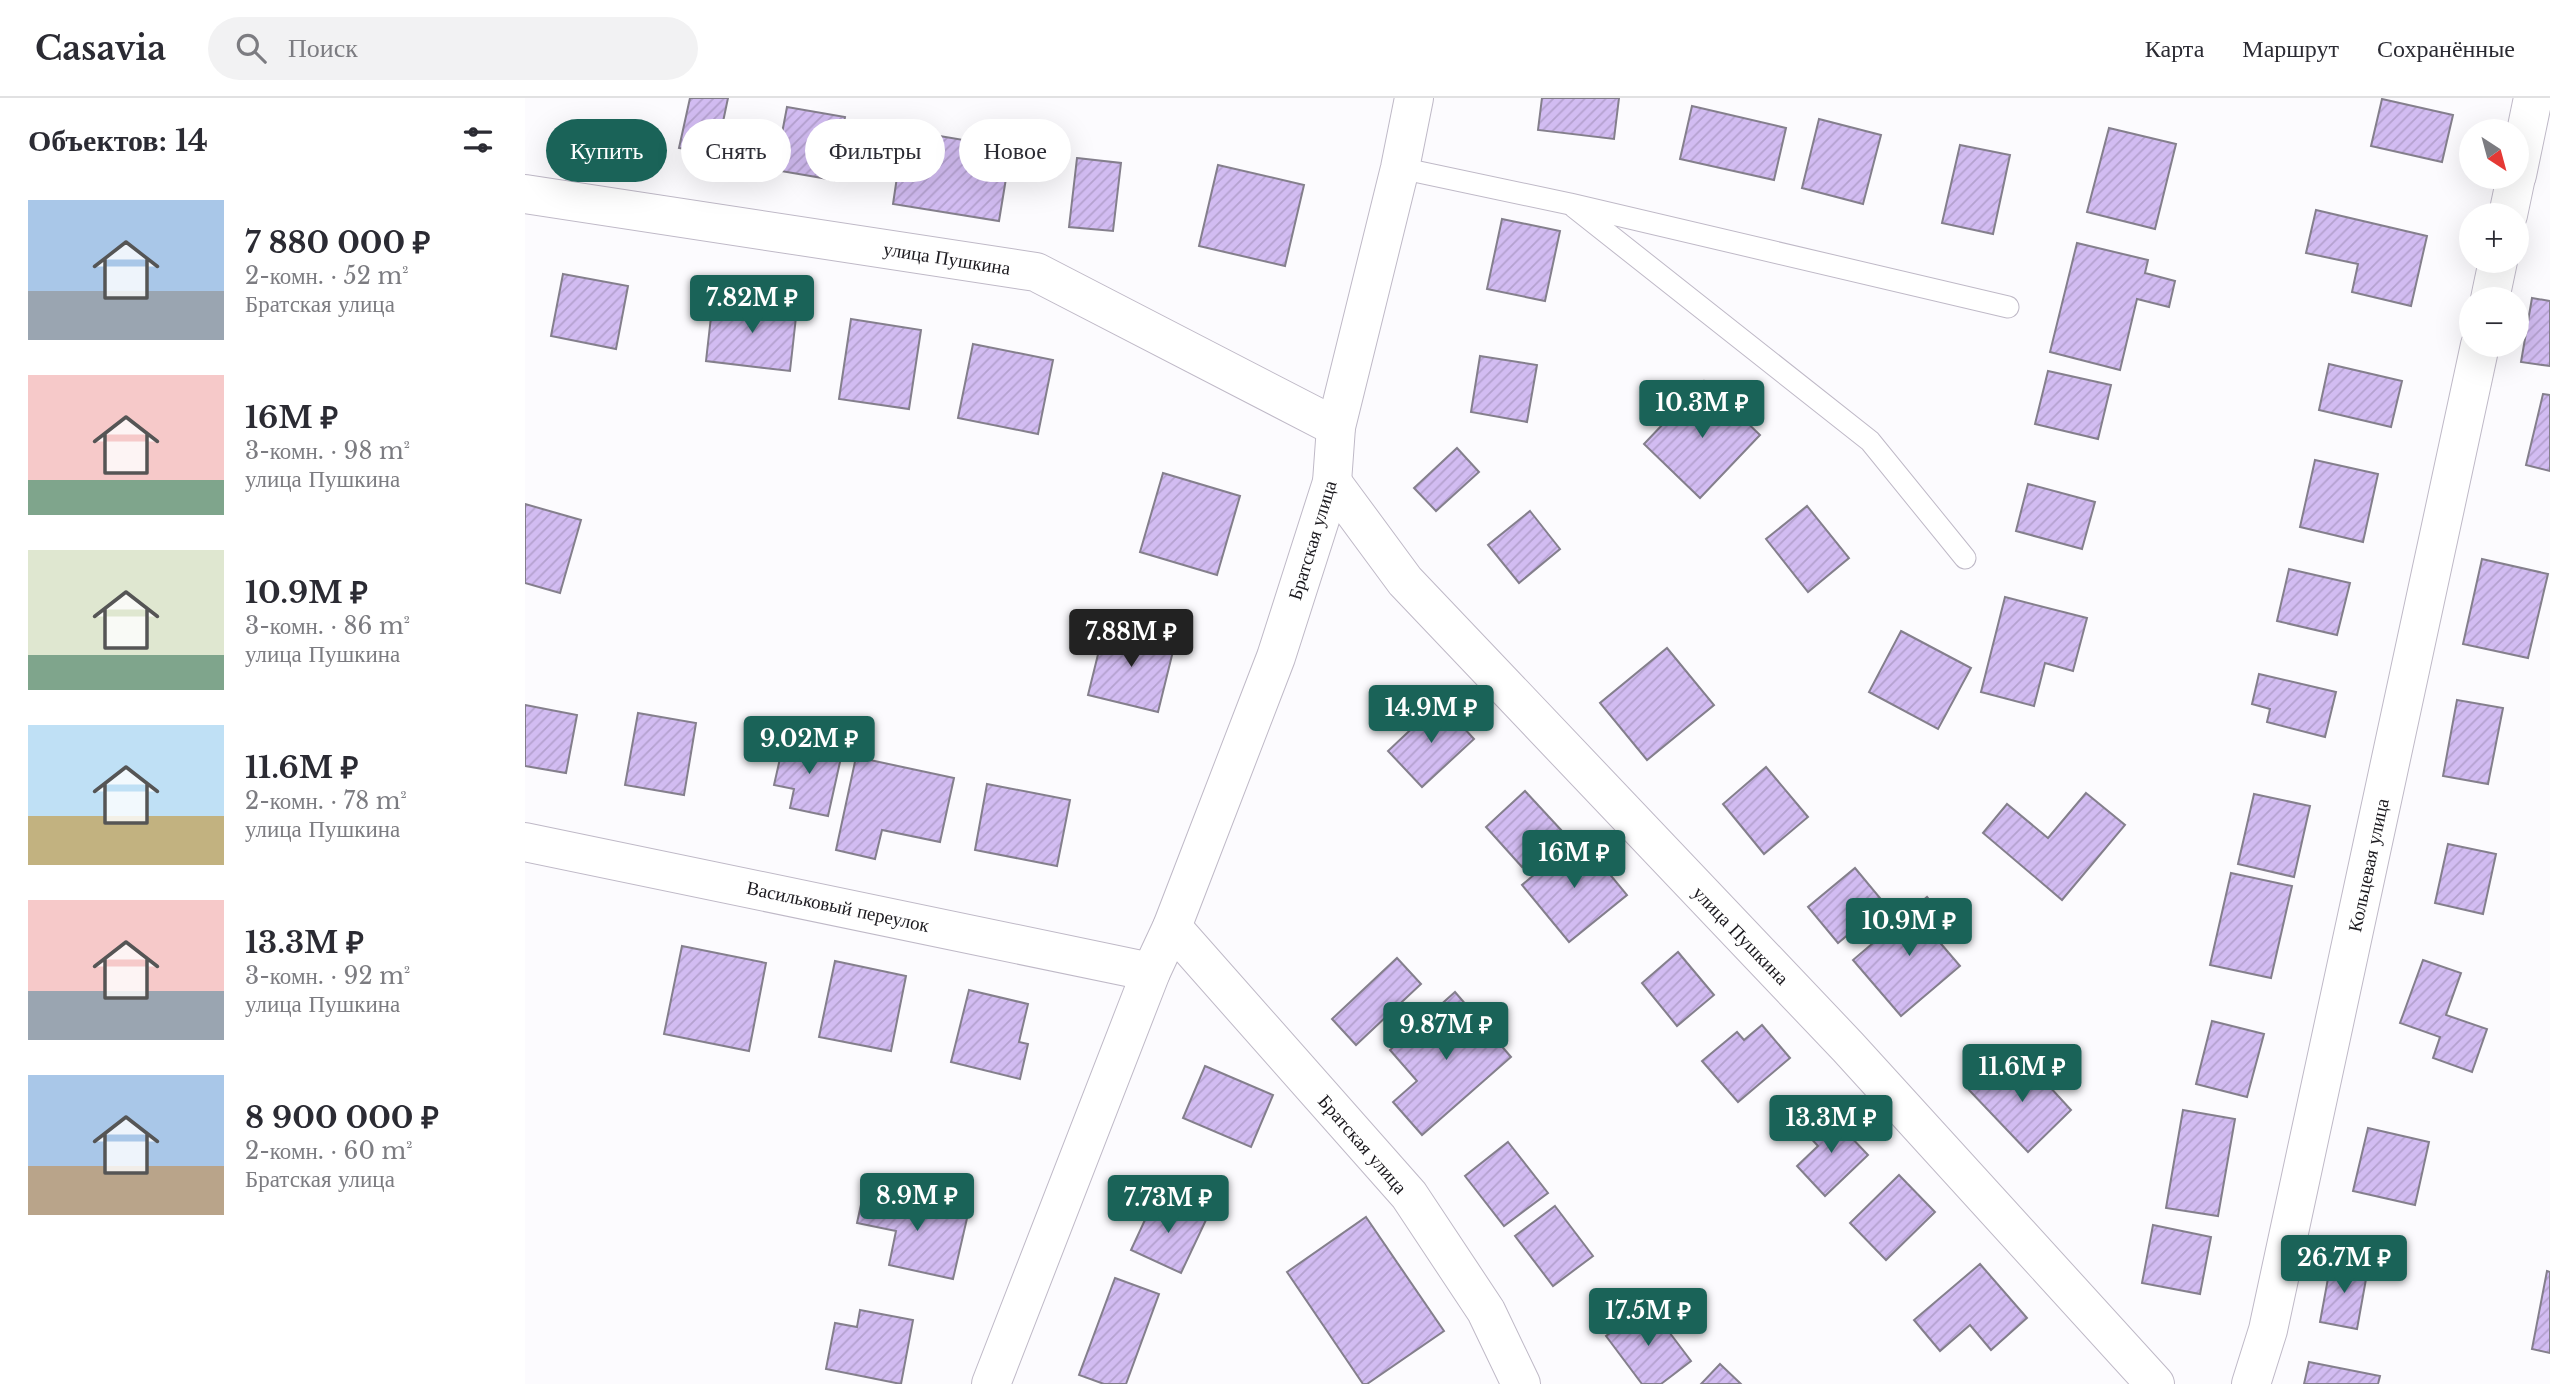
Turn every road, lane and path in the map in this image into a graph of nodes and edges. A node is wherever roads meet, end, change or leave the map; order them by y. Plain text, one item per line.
1 (1414, 98) edge
2 (2533, 98) edge
3 (2528, 119) edge
4 (1400, 168) junction
5 (525, 194) edge
6 (1570, 204) junction
7 (2008, 307) dead end
8 (2477, 357) edge
9 (1336, 427) junction
10 (1332, 482) junction
11 (1965, 558) dead end
12 (525, 842) edge
13 (1172, 927) junction
14 (1151, 972) junction
15 (991, 1384) edge
16 (1521, 1384) edge
17 (2155, 1384) edge
18 (2251, 1384) edge

1 - 4 street, Братская улица
2 - 3 street
4 - 6 lane
4 - 9 street, Братская улица
5 - 9 street, улица Пушкина
6 - 7 lane
6 - 11 lane
8 - 18 street, Кольцевая улица
9 - 10 street, Братская улица
10 - 13 street, Братская улица
10 - 17 street, улица Пушкина
12 - 14 street, Васильковый переулок
13 - 14 street, Братская улица
13 - 16 street, Братская улица
14 - 15 street, Братская улица

